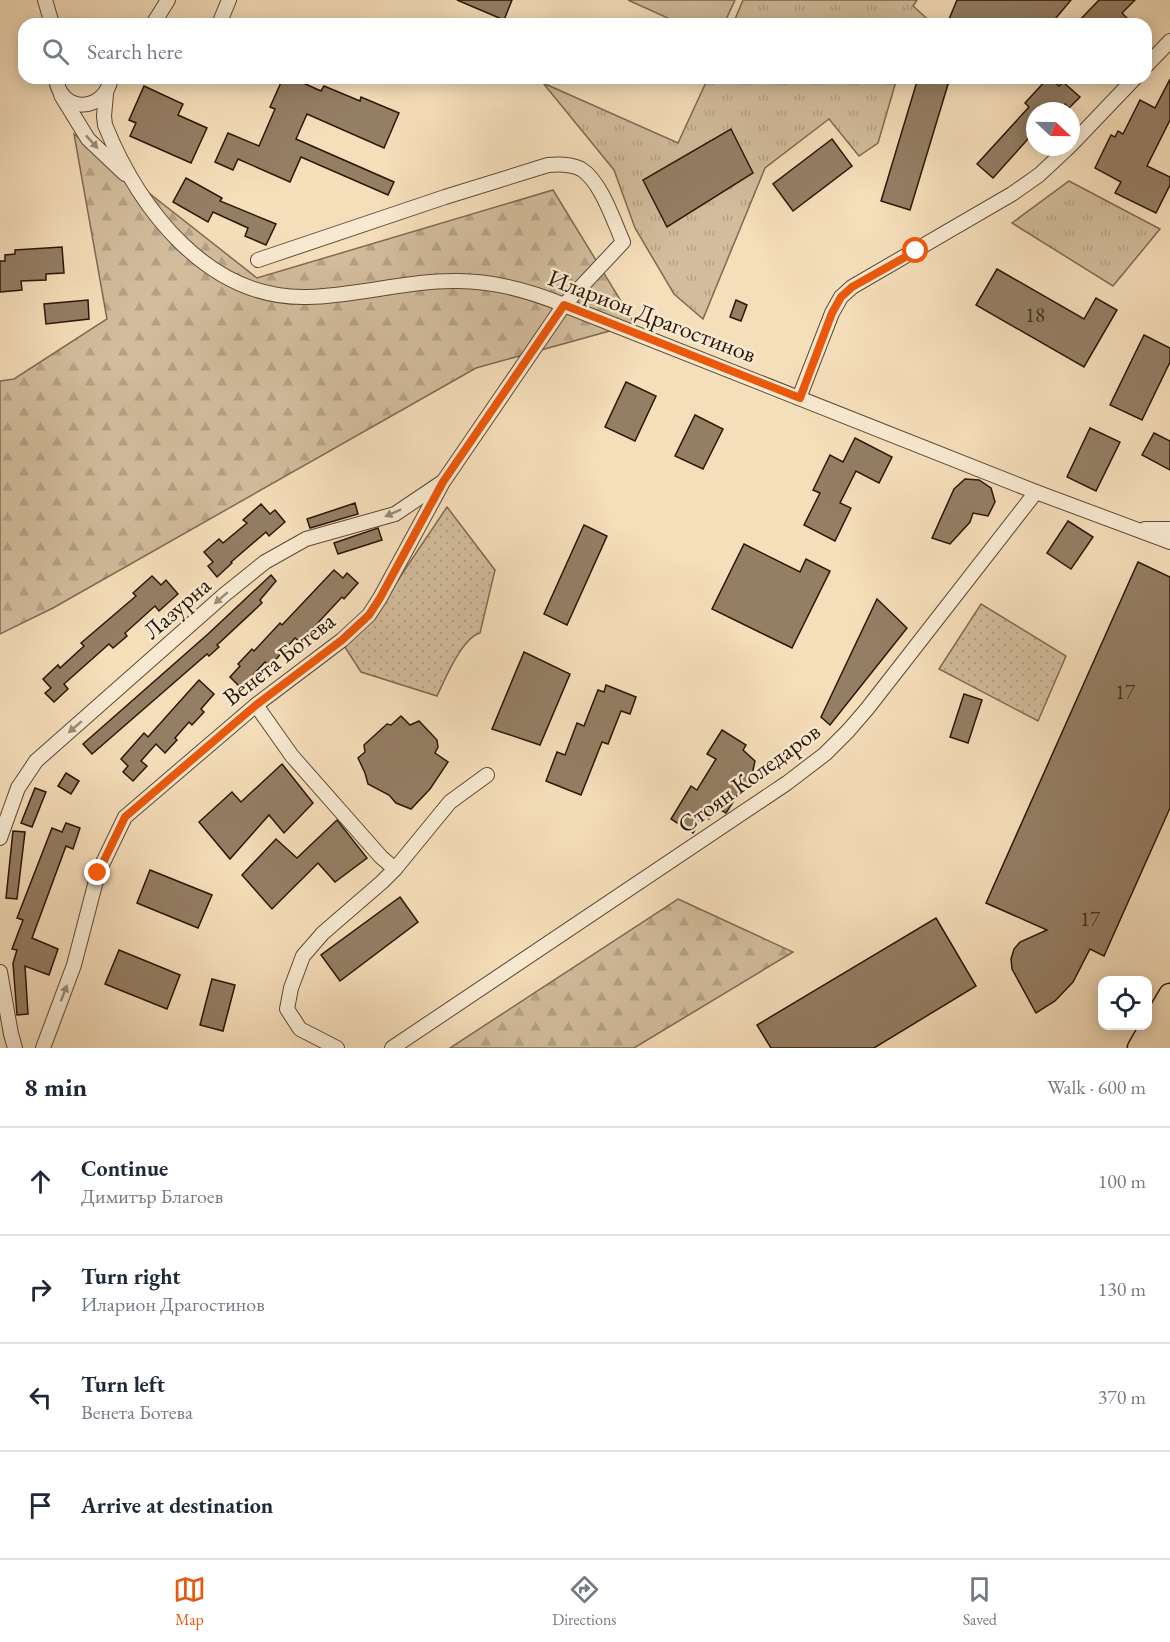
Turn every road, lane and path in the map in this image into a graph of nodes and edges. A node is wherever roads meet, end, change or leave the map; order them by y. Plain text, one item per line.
1 (45, 0) edge
2 (168, 0) edge
3 (229, 0) edge
4 (50, 18) edge
5 (157, 18) edge
6 (222, 18) edge
7 (1170, 41) edge
8 (1152, 60) edge
9 (57, 84) edge
10 (110, 84) edge
11 (1129, 84) edge
12 (106, 94) junction
13 (62, 95) junction
14 (1080, 136) edge
15 (1059, 156) edge
16 (133, 182) junction
17 (258, 260) dead end
18 (564, 305) junction
19 (800, 398) junction
20 (443, 482) junction
21 (1036, 492) junction
22 (1136, 529) junction
23 (1170, 529) edge
24 (1170, 542) edge
25 (256, 705) junction
26 (487, 776) dead end
27 (0, 838) edge
28 (395, 869) junction
29 (0, 972) edge
30 (1170, 995) edge
31 (1170, 1028) edge
32 (15, 1048) edge
33 (43, 1048) edge
34 (337, 1048) edge
35 (392, 1048) edge
36 (1139, 1048) edge
37 (1157, 1048) edge

1 - 4 street
2 - 5 street
3 - 6 street
7 - 8 street
9 - 13 street, Иларион Драгостинов
10 - 12 street, Иларион Драгостинов
11 - 14 street
12 - 13 street
12 - 16 street, Иларион Драгостинов
13 -> 16 street, Иларион Драгостинов
15 - 19 street
16 - 18 street, Иларион Драгостинов
17 - 18 street, Венета Ботева
18 - 19 street, Иларион Драгостинов
18 - 20 street, Венета Ботева
19 - 21 street, Иларион Драгостинов
20 - 25 street, Венета Ботева
20 -> 27 street, Лазурна
21 - 22 street
21 - 35 street, Стоян Коледаров
22 - 23 street
22 - 24 street
25 - 28 street
33 -> 25 street, Венета Ботева
26 - 28 street
28 - 34 street
29 - 32 street
30 - 36 main road
31 - 37 main road

